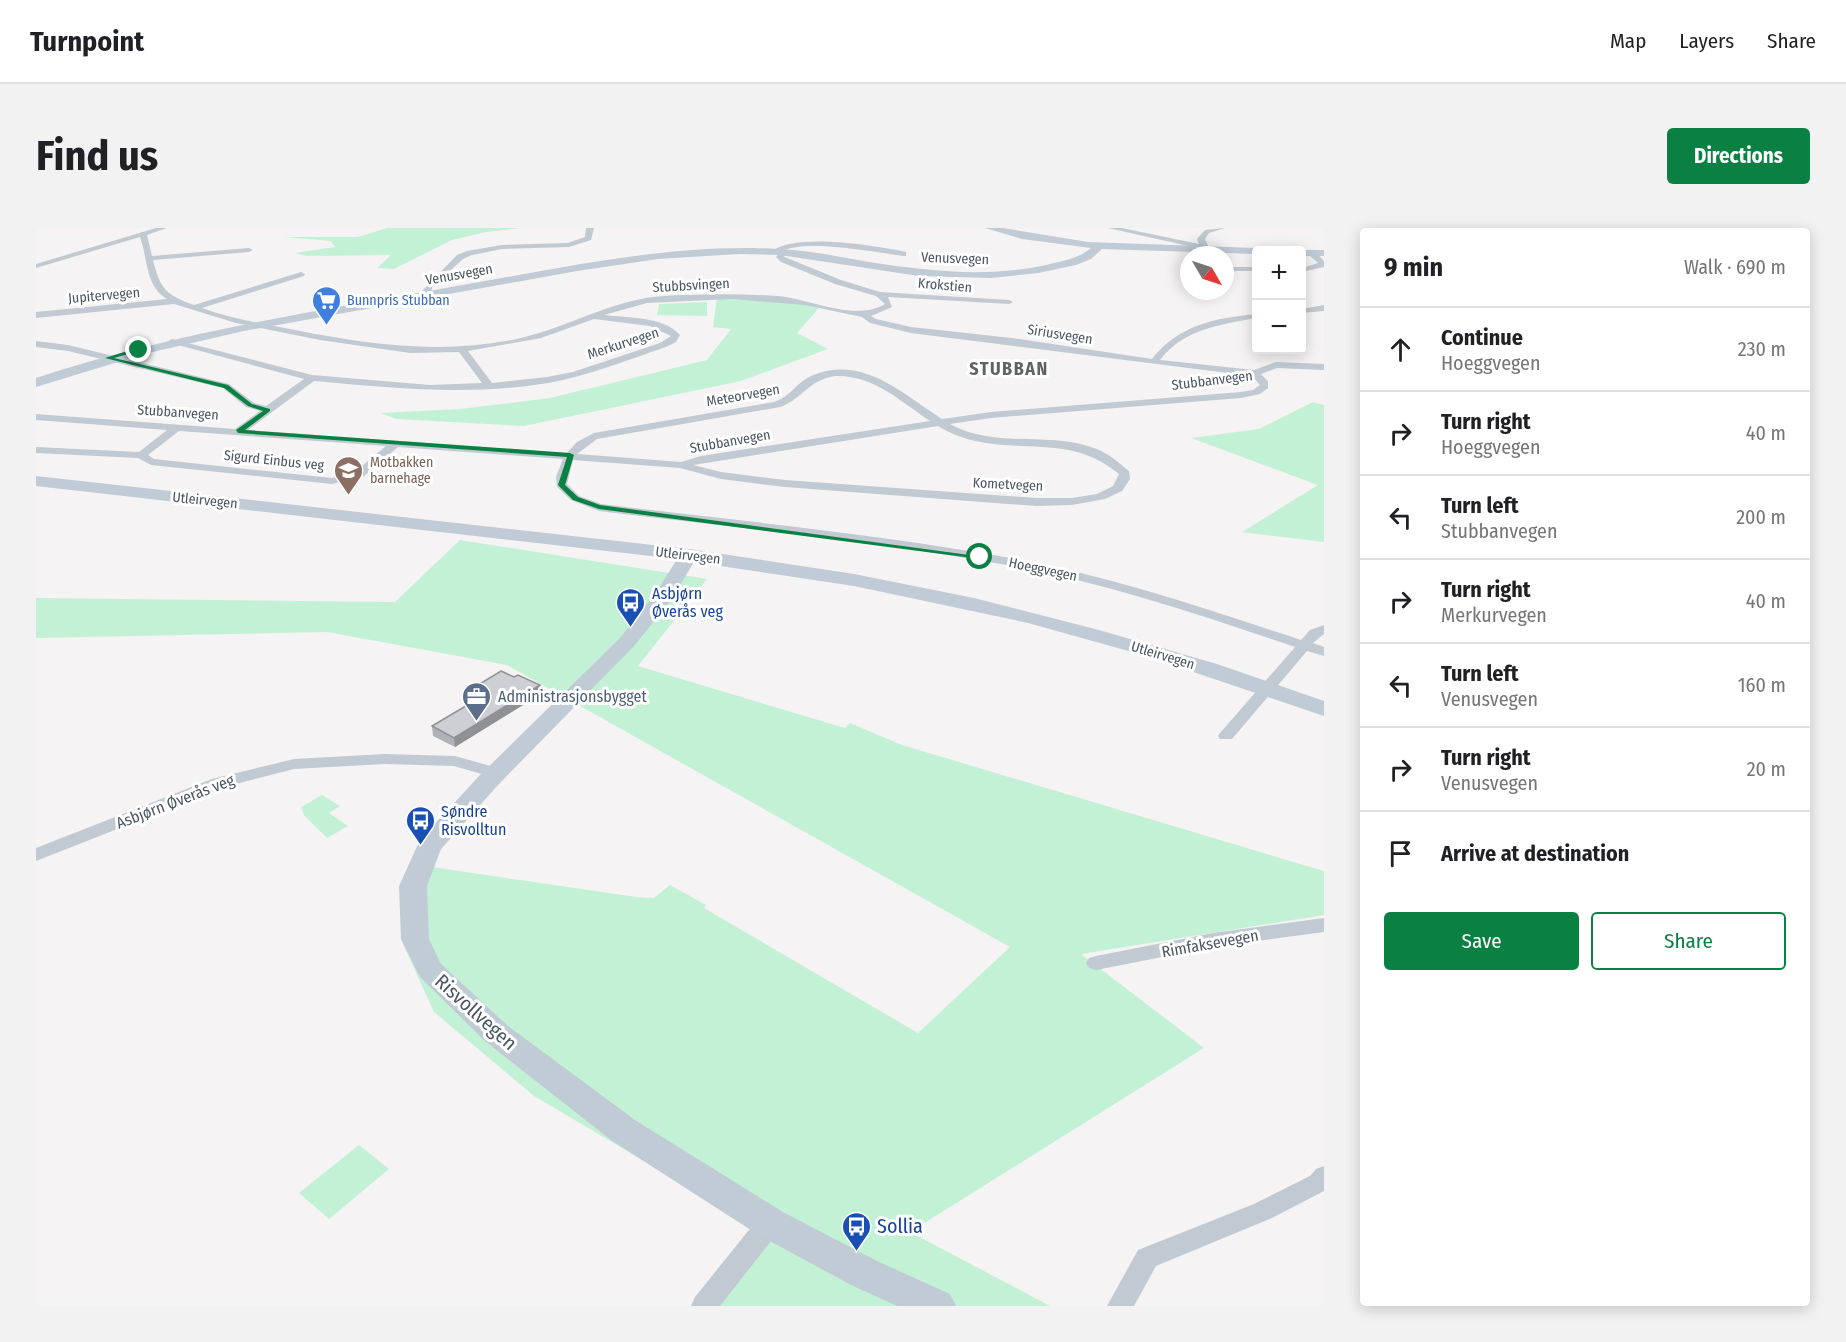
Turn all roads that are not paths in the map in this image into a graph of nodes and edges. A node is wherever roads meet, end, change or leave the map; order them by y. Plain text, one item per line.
1 (163, 228) edge
2 (590, 228) edge
3 (990, 228) edge
4 (1112, 228) edge
5 (1221, 228) edge
6 (1204, 229) edge
7 (139, 234) junction
8 (1100, 246) junction
9 (1196, 246) edge
10 (1204, 246) edge
11 (1180, 248) edge
12 (249, 250) dead end
13 (1234, 250) edge
14 (1252, 251) edge
15 (779, 252) junction
16 (1313, 253) edge
17 (903, 254) dead end
18 (151, 258) junction
19 (36, 266) edge
20 (1234, 269) dead end
21 (1252, 269) edge
22 (1306, 270) edge
23 (301, 274) dead end
24 (428, 294) junction
25 (879, 294) junction
26 (174, 302) junction
27 (1009, 302) dead end
28 (193, 308) junction
29 (1324, 308) edge
30 (1306, 310) edge
31 (864, 314) junction
32 (36, 315) edge
33 (593, 316) junction
34 (1252, 317) edge
35 (259, 324) junction
36 (172, 342) junction
37 (36, 344) edge
38 (462, 349) junction
39 (108, 358) junction
40 (1154, 362) junction
41 (1324, 367) edge
42 (1255, 373) junction
43 (312, 378) junction
44 (36, 383) edge
45 (489, 386) junction
46 (268, 410) junction
47 (36, 417) edge
48 (942, 422) junction
49 (177, 427) junction
50 (238, 431) junction
51 (394, 444) junction
52 (36, 450) edge
53 (141, 455) junction
54 (570, 455) junction
55 (682, 465) junction
56 (36, 481) edge
57 (689, 555) junction
58 (1324, 629) edge
59 (1304, 645) junction
60 (1324, 652) edge
61 (1269, 689) junction
62 (1324, 709) edge
63 (1226, 736) dead end
64 (495, 773) junction
65 (36, 855) edge
66 (1324, 925) edge
67 (1096, 963) dead end
68 (1324, 1176) edge
69 (770, 1223) junction
70 (704, 1306) edge
71 (937, 1306) edge
72 (1120, 1306) edge

1 - 7 street
2 - 24 street
3 - 8 street
4 - 9 street
5 - 6 street
6 - 10 street
7 - 18 street
7 - 19 street
8 - 11 street
8 - 15 street, Venusvegen
12 - 18 street
13 - 14 street
15 - 17 street
15 - 24 street, Venusvegen
15 - 25 street, Krokstien
16 - 22 street
18 - 26 street
20 - 21 street
23 - 28 street
24 - 35 street, Venusvegen
25 - 27 street, Krokstien
25 - 31 street, Krokstien
26 - 28 street, Stubbsvingen
26 - 32 street, Jupitervegen
28 - 35 street, Stubbsvingen
29 - 30 street
31 - 33 street, Stubbsvingen
31 - 40 street, Siriusvegen
33 - 38 street, Stubbsvingen
33 - 45 street, Merkurvegen
34 - 40 street
35 - 36 street, Venusvegen
35 - 38 street, Stubbsvingen
36 - 39 street, Venusvegen
36 - 43 street, Merkurvegen
37 - 39 street
38 - 45 street
39 - 44 street, Venusvegen
39 - 46 street
40 - 42 street, Siriusvegen
41 - 42 street, Stubbanvegen
42 - 48 street, Stubbanvegen
43 - 45 street, Merkurvegen
43 - 46 street
46 - 50 street
47 - 49 street, Stubbanvegen
48 - 54 street, Meteorvegen
48 - 55 street, Stubbanvegen
48 - 55 street, Kometvegen
49 - 50 street, Stubbanvegen
49 - 53 street
50 - 51 street, Stubbanvegen
51 - 53 street, Sigurd Einbus veg
51 - 54 street, Stubbanvegen
52 - 53 street, Sigurd Einbus veg
54 - 55 street, Stubbanvegen
54 - 59 street, Hoeggvegen
56 - 57 street, Utleirvegen
57 - 61 street, Utleirvegen
57 - 64 street, Risvollvegen
58 - 59 street
59 - 60 street, Hoeggvegen
59 - 61 street
61 - 62 street, Utleirvegen
61 - 63 street
64 - 65 street, Asbjørn Øverås veg
64 - 69 street, Risvollvegen
66 - 67 street, Rimfaksevegen
68 - 72 street
69 - 70 street
69 - 71 street, Risvollvegen

